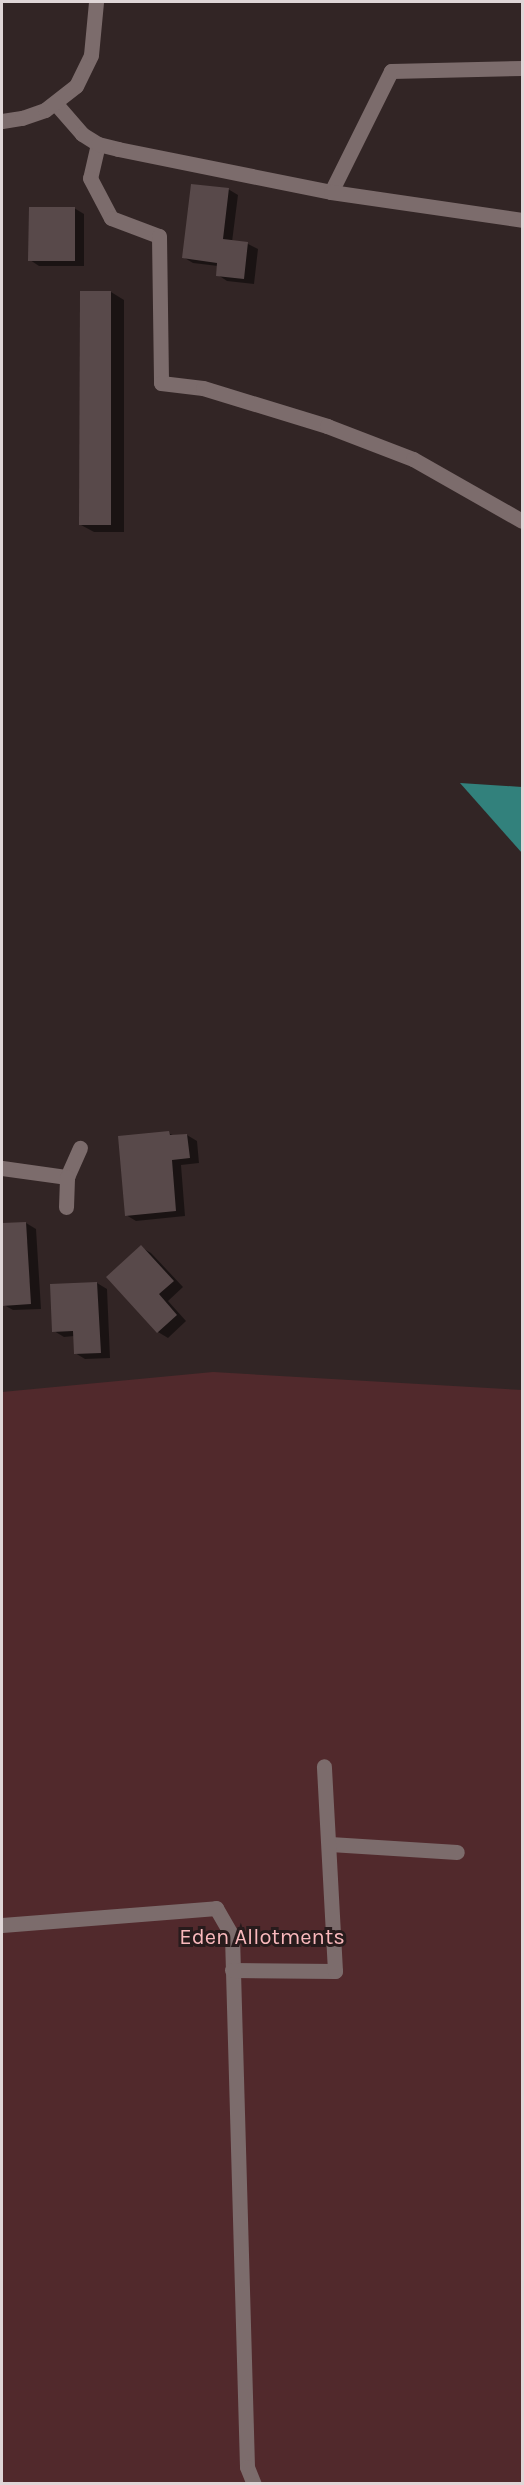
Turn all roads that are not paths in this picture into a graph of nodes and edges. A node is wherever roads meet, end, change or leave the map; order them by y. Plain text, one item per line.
1 (96, 2) edge
2 (522, 68) edge
3 (56, 105) junction
4 (2, 121) edge
5 (98, 144) junction
6 (331, 192) junction
7 (522, 220) edge
8 (522, 521) edge
9 (80, 1148) dead end
10 (2, 1168) edge
11 (67, 1177) junction
12 (66, 1207) dead end
13 (324, 1766) dead end
14 (330, 1844) junction
15 (457, 1852) dead end
16 (2, 1925) edge
17 (232, 1970) junction
18 (254, 2484) edge

1 - 3 street
2 - 6 street
3 - 4 street
3 - 5 street
5 - 6 street
5 - 8 street
6 - 7 street
9 - 11 street
10 - 11 street
11 - 12 street
13 - 14 street
14 - 15 street
14 - 17 street
16 - 17 street
17 - 18 street

